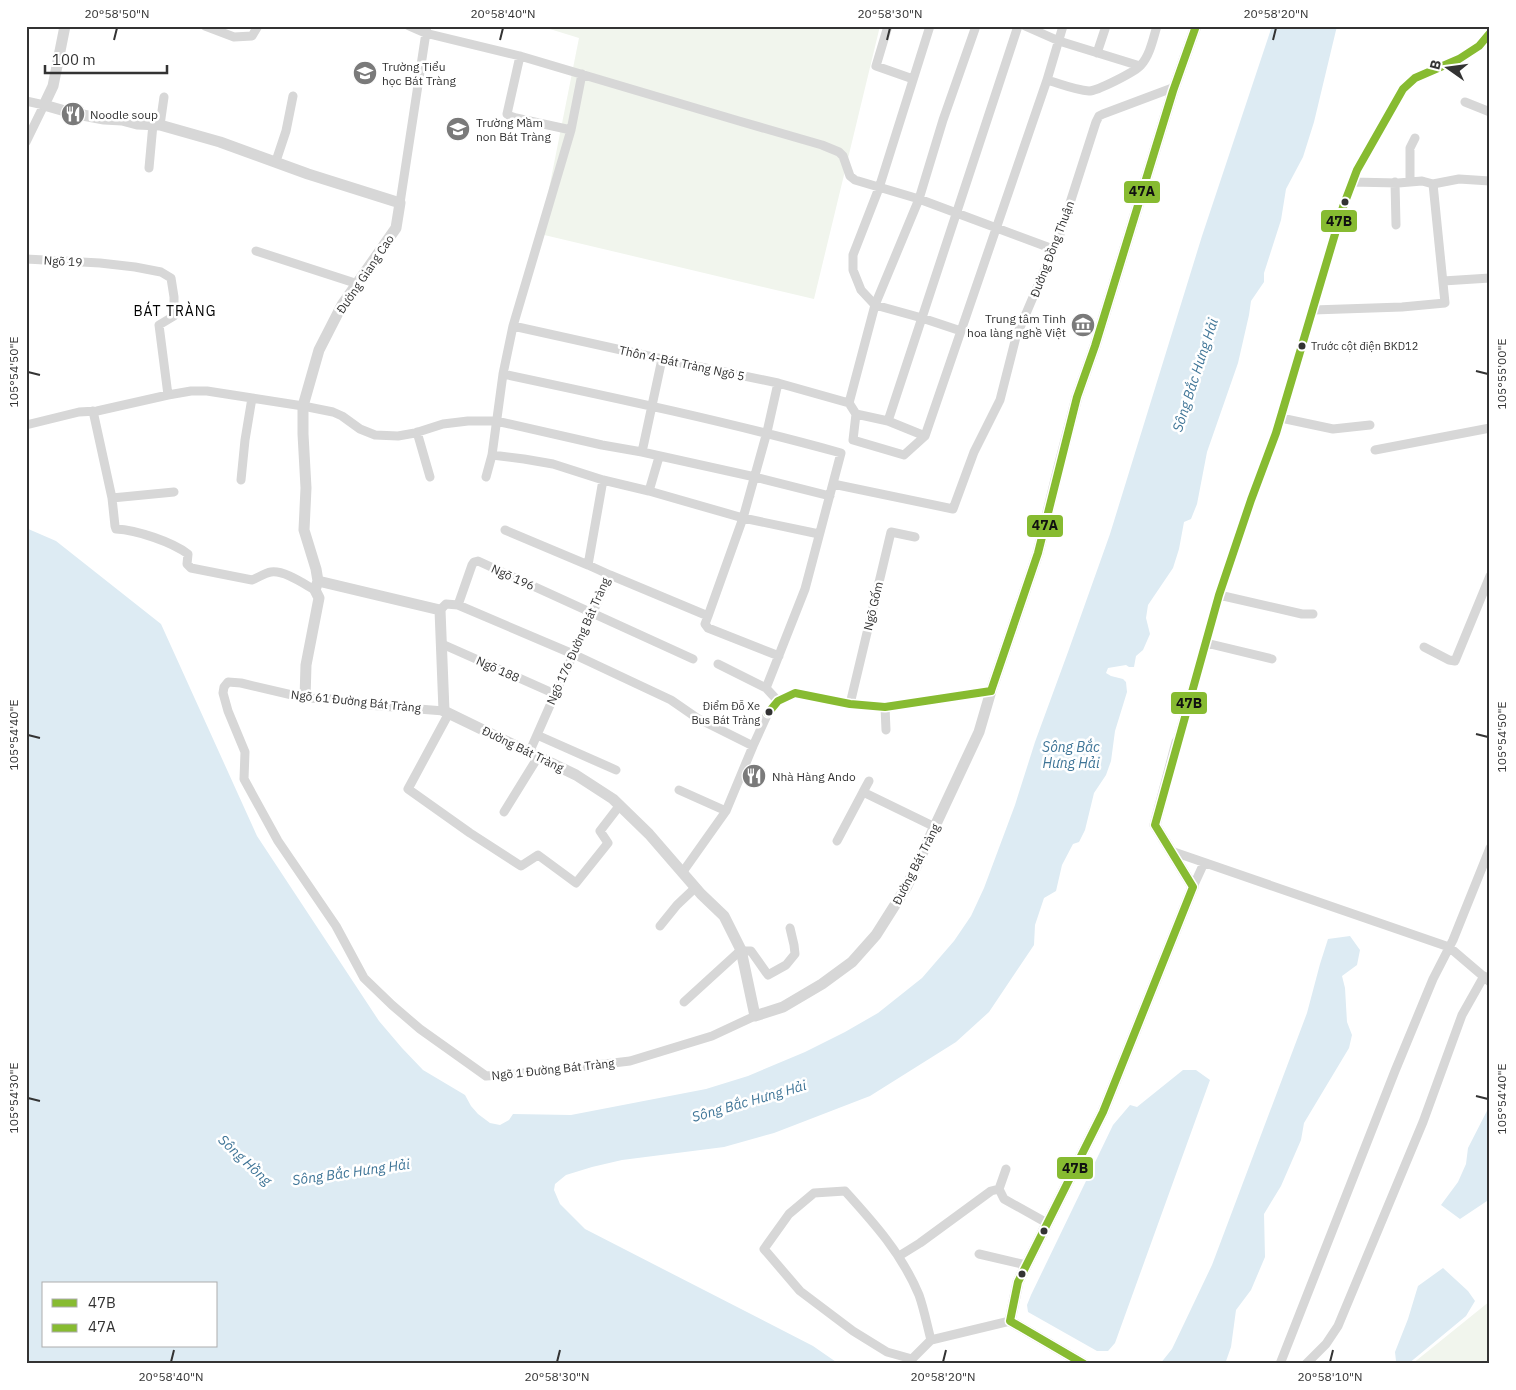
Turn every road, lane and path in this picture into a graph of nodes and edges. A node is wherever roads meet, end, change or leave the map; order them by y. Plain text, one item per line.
1 (65, 26) edge
2 (205, 26) edge
3 (258, 26) edge
4 (409, 26) edge
5 (888, 26) edge
6 (930, 26) edge
7 (976, 26) edge
8 (1018, 26) edge
9 (1025, 26) edge
10 (1063, 26) edge
11 (1106, 26) edge
12 (1157, 26) edge
13 (1196, 26) edge
14 (426, 30) edge
15 (1490, 33) edge
16 (1059, 40) junction
17 (1097, 53) junction
18 (520, 56) junction
19 (1140, 66) junction
20 (582, 74) junction
21 (913, 80) junction
22 (1048, 80) junction
23 (1174, 87) junction
24 (293, 96) dead end
25 (164, 97) dead end
26 (26, 101) edge
27 (1465, 102) dead end
28 (44, 105) junction
29 (1490, 112) edge
30 (156, 124) junction
31 (571, 130) junction
32 (1415, 138) dead end
33 (26, 142) edge
34 (276, 161) junction
35 (149, 168) dead end
36 (1490, 181) edge
37 (1352, 182) junction
38 (1395, 182) junction
39 (1410, 182) junction
40 (1433, 184) junction
41 (879, 188) junction
42 (919, 199) junction
43 (400, 203) junction
44 (957, 212) junction
45 (1396, 225) dead end
46 (997, 228) junction
47 (1053, 250) junction
48 (256, 251) dead end
49 (26, 259) edge
50 (1490, 278) edge
51 (1443, 281) junction
52 (358, 284) junction
53 (875, 305) junction
54 (1313, 310) junction
55 (922, 318) junction
56 (513, 326) junction
57 (961, 331) junction
58 (662, 359) junction
59 (502, 374) junction
60 (778, 383) junction
61 (168, 395) junction
62 (252, 398) junction
63 (849, 403) junction
64 (652, 405) junction
65 (303, 406) junction
66 (93, 411) junction
67 (856, 414) junction
68 (1281, 418) junction
69 (496, 421) junction
70 (888, 421) junction
71 (26, 425) edge
72 (1370, 425) dead end
73 (1490, 428) edge
74 (417, 432) junction
75 (767, 432) junction
76 (925, 436) junction
77 (853, 440) junction
78 (1375, 450) dead end
79 (642, 452) junction
80 (841, 453) junction
81 (492, 455) junction
82 (659, 457) junction
83 (430, 477) dead end
84 (486, 477) dead end
85 (755, 477) junction
86 (241, 480) dead end
87 (603, 480) junction
88 (833, 484) junction
89 (649, 491) junction
90 (174, 492) dead end
91 (830, 496) junction
92 (112, 498) junction
93 (743, 518) junction
94 (505, 530) dead end
95 (819, 534) junction
96 (915, 537) dead end
97 (588, 565) junction
98 (610, 575) junction
99 (1490, 576) edge
100 (316, 585) junction
101 (1219, 595) junction
102 (458, 605) junction
103 (440, 610) junction
104 (593, 612) junction
105 (1313, 614) dead end
106 (708, 616) junction
107 (1206, 643) junction
108 (442, 644) junction
109 (1424, 648) dead end
110 (573, 654) junction
111 (779, 656) junction
112 (693, 659) dead end
113 (1272, 659) dead end
114 (718, 664) dead end
115 (766, 688) junction
116 (991, 691) junction
117 (555, 694) junction
118 (306, 698) junction
119 (778, 701) junction
120 (850, 704) junction
121 (885, 707) junction
122 (446, 712) junction
123 (886, 730) dead end
124 (537, 735) junction
125 (1177, 742) joint
126 (753, 746) junction
127 (533, 755) junction
128 (616, 770) dead end
129 (869, 781) dead end
130 (679, 790) dead end
131 (862, 792) junction
132 (620, 805) junction
133 (262, 811) joint
134 (726, 811) junction
135 (504, 812) dead end
136 (935, 827) junction
137 (837, 841) dead end
138 (1490, 848) edge
139 (1171, 851) junction
140 (1204, 863) junction
141 (682, 873) junction
142 (696, 888) junction
143 (1193, 888) junction
144 (660, 926) dead end
145 (790, 928) dead end
146 (1449, 948) junction
147 (741, 951) junction
148 (1487, 979) edge
149 (684, 1002) dead end
150 (754, 1016) junction
151 (1006, 1169) dead end
152 (999, 1189) junction
153 (1047, 1223) junction
154 (980, 1254) dead end
155 (899, 1256) junction
156 (1026, 1265) junction
157 (1010, 1322) junction
158 (931, 1340) junction
159 (1284, 1361) edge
160 (1084, 1364) edge
161 (1306, 1364) edge

1 - 28 street
2 - 3 street
4 - 14 street
5 - 21 street
6 - 21 street
7 - 42 street
8 - 44 street
9 - 16 street
10 - 16 street
11 - 17 street
12 - 19 street
13 - 23 street, Đường Bát Tràng
14 - 18 street
14 - 43 street
15 - 37 street
16 - 17 street
16 - 22 street
17 - 19 street
18 - 20 street
18 - 31 street
19 - 22 street
20 - 31 street
20 - 41 street
21 - 41 street
22 - 46 street
23 - 47 street, Đường Đồng Thuận
23 - 116 street, Đường Bát Tràng
24 - 34 street
25 - 30 street
26 - 28 street
27 - 29 street
28 - 30 street
28 - 33 street
30 - 34 street
30 - 35 street
31 - 56 street
32 - 39 street
34 - 43 street
36 - 40 street
37 - 38 street
37 - 54 street
38 - 39 street
38 - 45 street
39 - 40 street
40 - 51 street
41 - 42 street
41 - 53 street
42 - 44 street
42 - 53 street
43 - 52 street, Đường Giang Cao
44 - 46 street
44 - 55 street
46 - 47 street
46 - 57 street
47 - 88 street, Đường Đồng Thuận
48 - 52 street
49 - 61 street, Ngõ 19
50 - 51 street
51 - 54 street
52 - 65 street, Đường Giang Cao
53 - 55 street
53 - 63 street
54 - 68 street
55 - 57 street
55 - 70 street
56 - 58 street, Thôn 4-Bát Tràng Ngõ 5
56 - 59 street
57 - 76 street
58 - 60 street, Thôn 4-Bát Tràng Ngõ 5
58 - 64 street
59 - 64 street
59 - 69 street
60 - 63 street, Thôn 4-Bát Tràng Ngõ 5
60 - 75 street
61 - 62 street
61 - 66 street
62 - 65 street
62 - 86 street
63 - 67 street
64 - 75 street
64 - 79 street
65 - 74 street
65 - 100 street, Đường Giang Cao
66 - 71 street
66 - 92 street
67 - 70 street
67 - 77 street
68 - 72 street
68 - 101 street
69 - 74 street
69 - 79 street
69 - 81 street
70 - 76 street
73 - 78 street
74 - 83 street
75 - 80 street
75 - 85 street
76 - 77 street
77 - 80 street
79 - 82 street
80 - 88 street
81 - 84 street
81 - 87 street
82 - 85 street
82 - 89 street
85 - 91 street
85 - 93 street
87 - 89 street
87 - 97 street, Ngõ 176 Đường Bát Tràng
88 - 91 street
89 - 93 street
90 - 92 street
91 - 95 street
92 - 100 street
93 - 95 street
93 - 106 street
94 - 97 street
95 - 111 street
96 - 120 street, Ngõ Gốm
97 - 98 street, Ngõ 176 Đường Bát Tràng
98 - 104 street, Ngõ 176 Đường Bát Tràng
98 - 106 street
99 - 109 street
100 - 103 street
100 - 118 street, Đường Giang Cao
101 - 105 street
101 - 107 street
102 - 103 street
102 - 104 street, Ngõ 196
102 - 110 street
103 - 108 street
104 - 110 street, Ngõ 176 Đường Bát Tràng
104 - 112 street
106 - 111 street
107 - 113 street
107 - 125 street
108 - 117 street, Ngõ 188
108 - 122 street
110 - 117 street, Ngõ 176 Đường Bát Tràng
110 - 126 street
111 - 115 street
114 - 115 street
115 - 119 street
116 - 121 street
116 - 136 street, Đường Bát Tràng
117 - 124 street, Ngõ 176 Đường Bát Tràng
118 - 122 street, Ngõ 61 Đường Bát Tràng
118 - 133 street, Ngõ 61 Đường Bát Tràng
119 - 120 street
119 - 126 street
120 - 121 street
121 - 123 street
122 - 127 street, Đường Bát Tràng
122 - 132 street
124 - 127 street, Ngõ 176 Đường Bát Tràng
124 - 128 street
125 - 139 street
126 - 134 street
127 - 132 street, Đường Bát Tràng
127 - 135 street, Ngõ 176 Đường Bát Tràng
129 - 131 street
130 - 134 street
131 - 136 street
131 - 137 street
132 - 141 street, Đường Bát Tràng
133 - 150 street, Ngõ 1 Đường Bát Tràng
134 - 141 street
136 - 150 street, Đường Bát Tràng
138 - 146 street
139 - 140 street
139 - 143 street
140 - 143 street
140 - 146 street
141 - 142 street, Đường Bát Tràng
142 - 144 street
142 - 147 street, Đường Bát Tràng
143 - 153 street
145 - 147 street
146 - 148 street
146 - 159 street
147 - 149 street
147 - 150 street, Đường Bát Tràng
148 - 161 street
151 - 152 street
152 - 153 street
152 - 155 street
153 - 156 street
154 - 156 street
155 - 158 street
155 - 158 street
156 - 157 street
157 - 158 street
157 - 160 street

